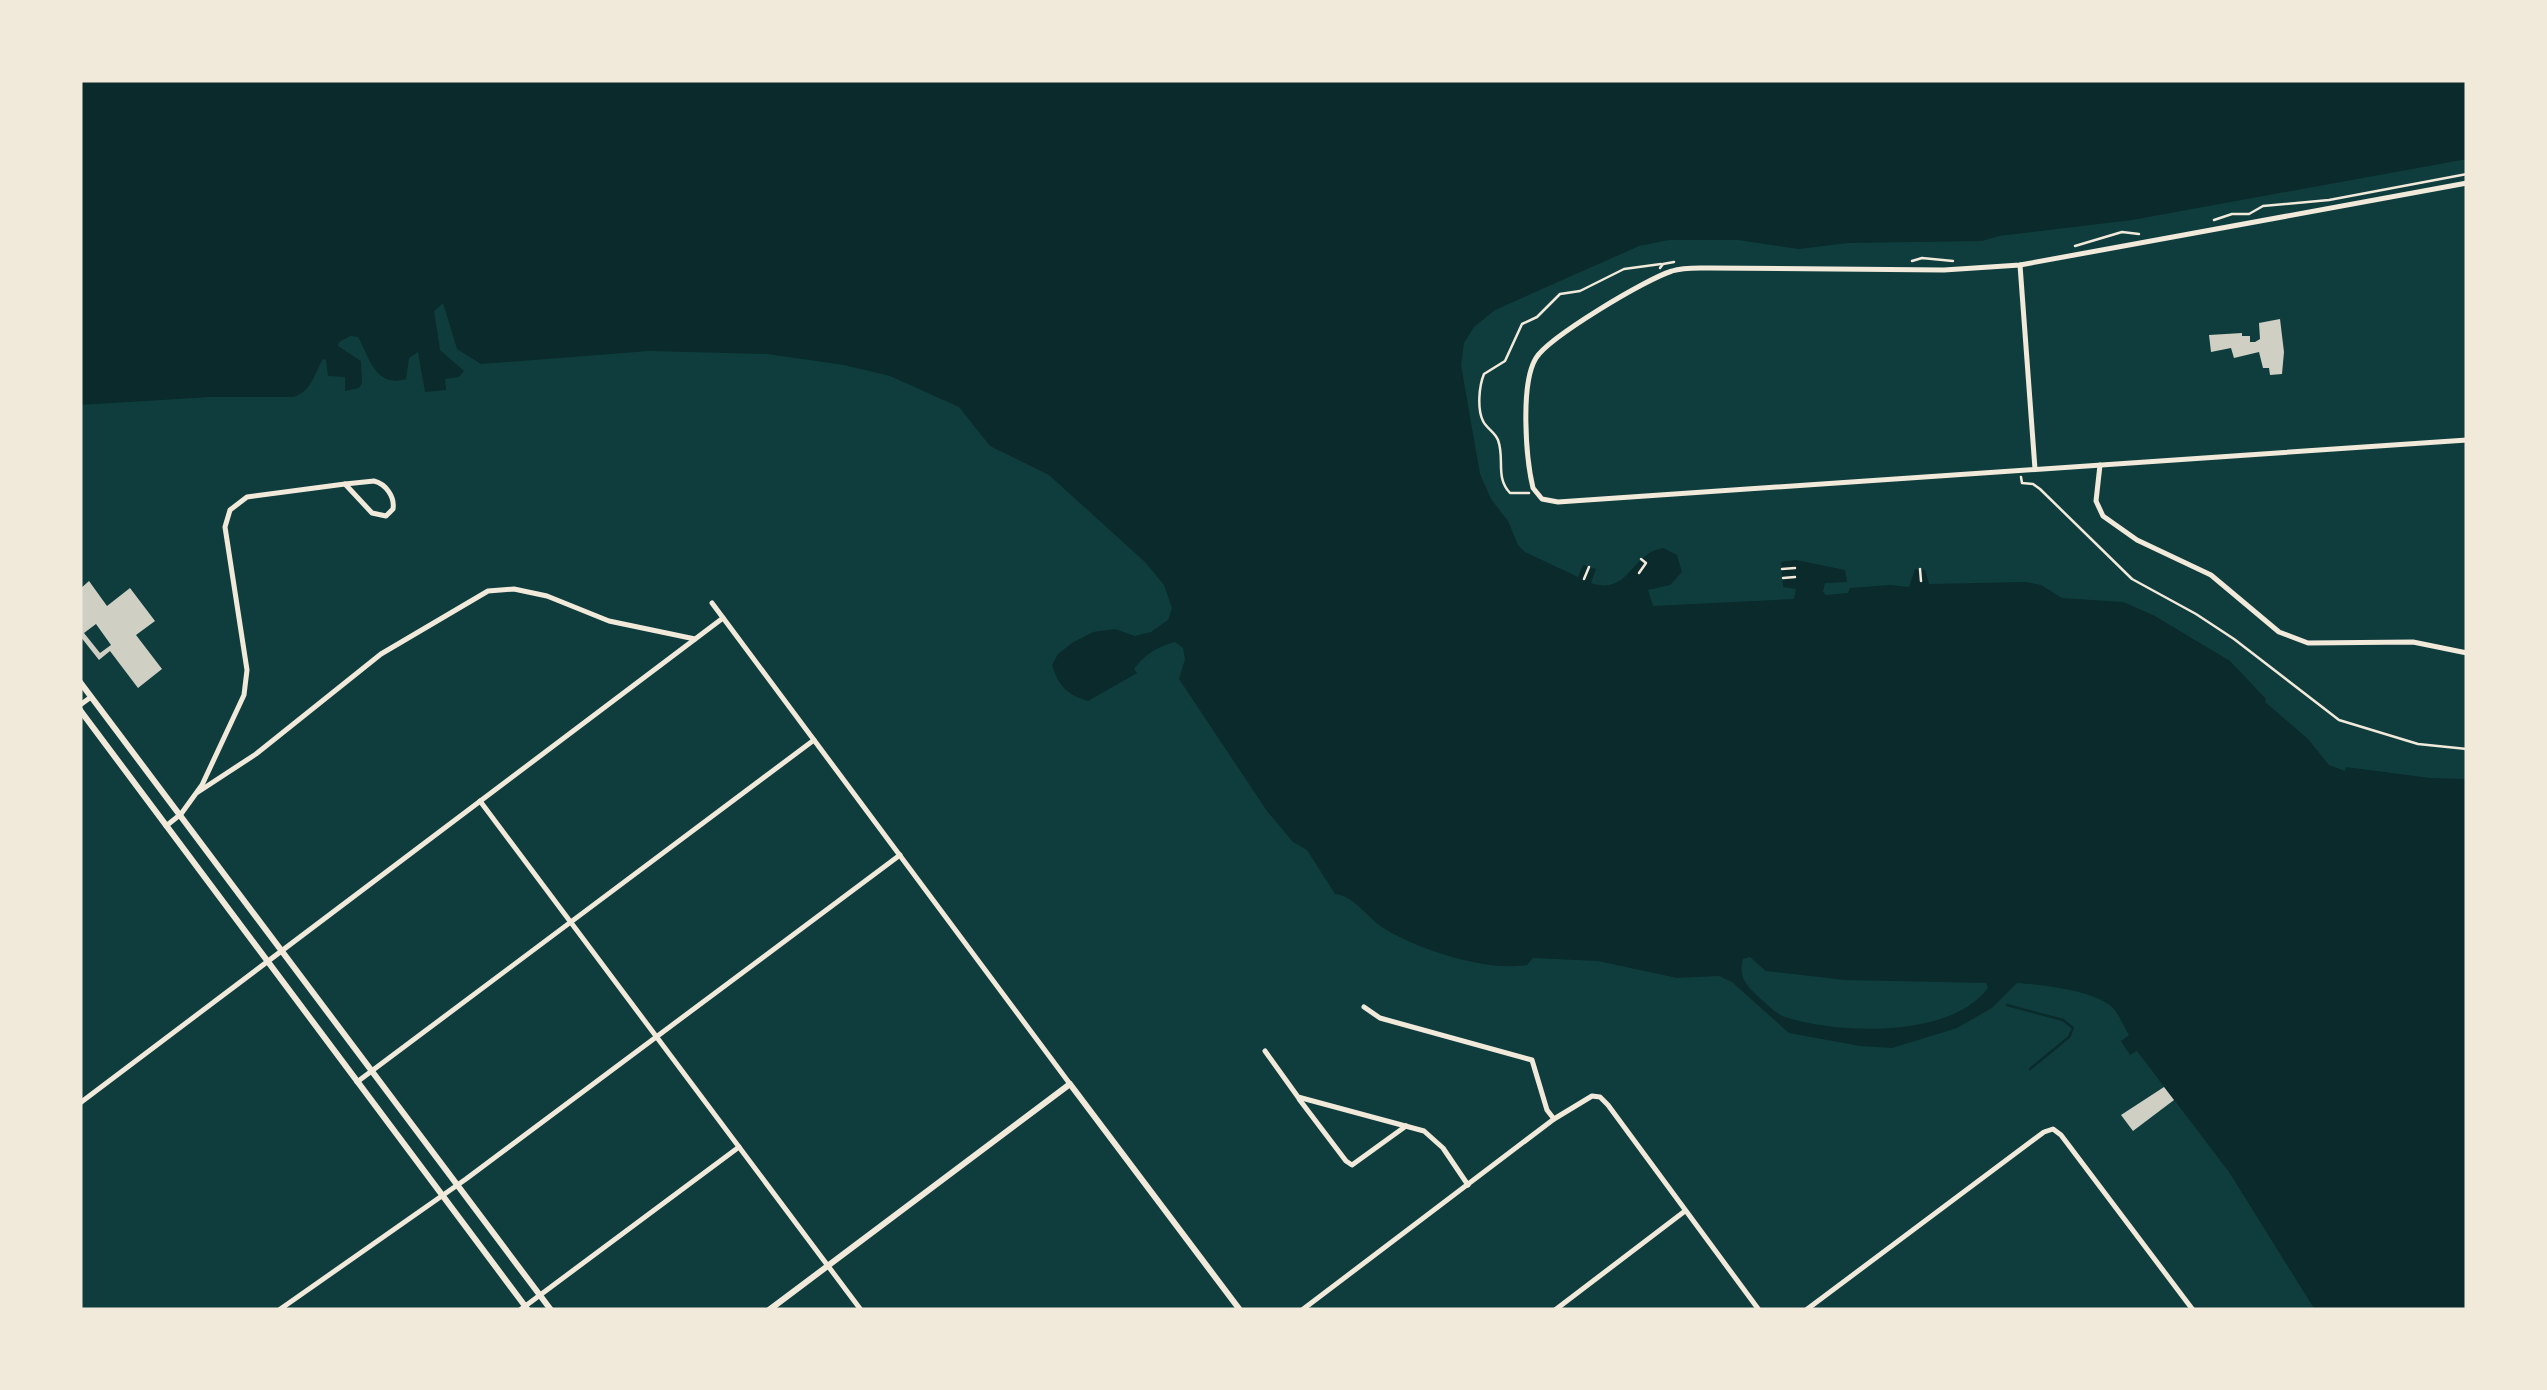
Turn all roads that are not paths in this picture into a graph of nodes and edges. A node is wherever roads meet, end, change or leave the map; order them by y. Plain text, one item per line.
1 (2467, 183) edge
2 (2020, 265) junction
3 (2467, 440) edge
4 (2100, 465) junction
5 (2035, 469) junction
6 (344, 484) junction
7 (712, 603) dead end
8 (723, 618) junction
9 (694, 640) junction
10 (2467, 653) edge
11 (80, 682) edge
12 (91, 697) junction
13 (80, 708) edge
14 (814, 740) junction
15 (198, 792) junction
16 (480, 801) junction
17 (181, 814) junction
18 (166, 826) junction
19 (900, 855) junction
20 (570, 924) junction
21 (282, 950) junction
22 (268, 961) junction
23 (1364, 1007) dead end
24 (656, 1038) junction
25 (1265, 1051) dead end
26 (372, 1071) junction
27 (357, 1082) junction
28 (1070, 1084) junction
29 (1298, 1097) junction
30 (80, 1103) edge
31 (1554, 1120) junction
32 (1406, 1126) junction
33 (739, 1147) junction
34 (1468, 1185) junction
35 (456, 1186) junction
36 (440, 1194) junction
37 (1685, 1211) junction
38 (828, 1266) junction
39 (540, 1295) junction
40 (524, 1309) edge
41 (279, 1310) edge
42 (551, 1310) edge
43 (768, 1310) edge
44 (861, 1310) edge
45 (1240, 1310) edge
46 (1302, 1310) edge
47 (1555, 1310) edge
48 (1759, 1310) edge
49 (1806, 1310) edge
50 (2193, 1310) edge

1 - 2 street
2 - 5 street
2 - 5 street
3 - 4 street
4 - 5 street
4 - 10 street
6 - 6 street
6 - 15 street
7 - 8 street
8 - 9 street
8 - 14 street
9 - 15 street
9 - 16 street
11 - 12 street
12 - 13 street
12 - 17 street
13 - 18 street
14 - 19 street
14 - 20 street
15 - 17 street
16 - 20 street
16 - 21 street
17 - 18 street
17 - 21 street
18 - 22 street
19 - 24 street
19 - 28 street
20 - 24 street
20 - 26 street
21 - 22 street
21 - 26 street
22 - 27 street
22 - 30 street
23 - 31 street
24 - 33 street
24 - 35 street
25 - 29 street
26 - 27 street
26 - 35 street
27 - 36 street
28 - 38 street
28 - 45 street
29 - 32 street
29 - 32 street
31 - 34 street
31 - 37 street
32 - 34 street
33 - 38 street
33 - 39 street
34 - 46 street
35 - 36 street
35 - 39 street
36 - 40 street
36 - 41 street
37 - 47 street
37 - 48 street
38 - 43 street
38 - 44 street
39 - 40 street
39 - 42 street
49 - 50 street

